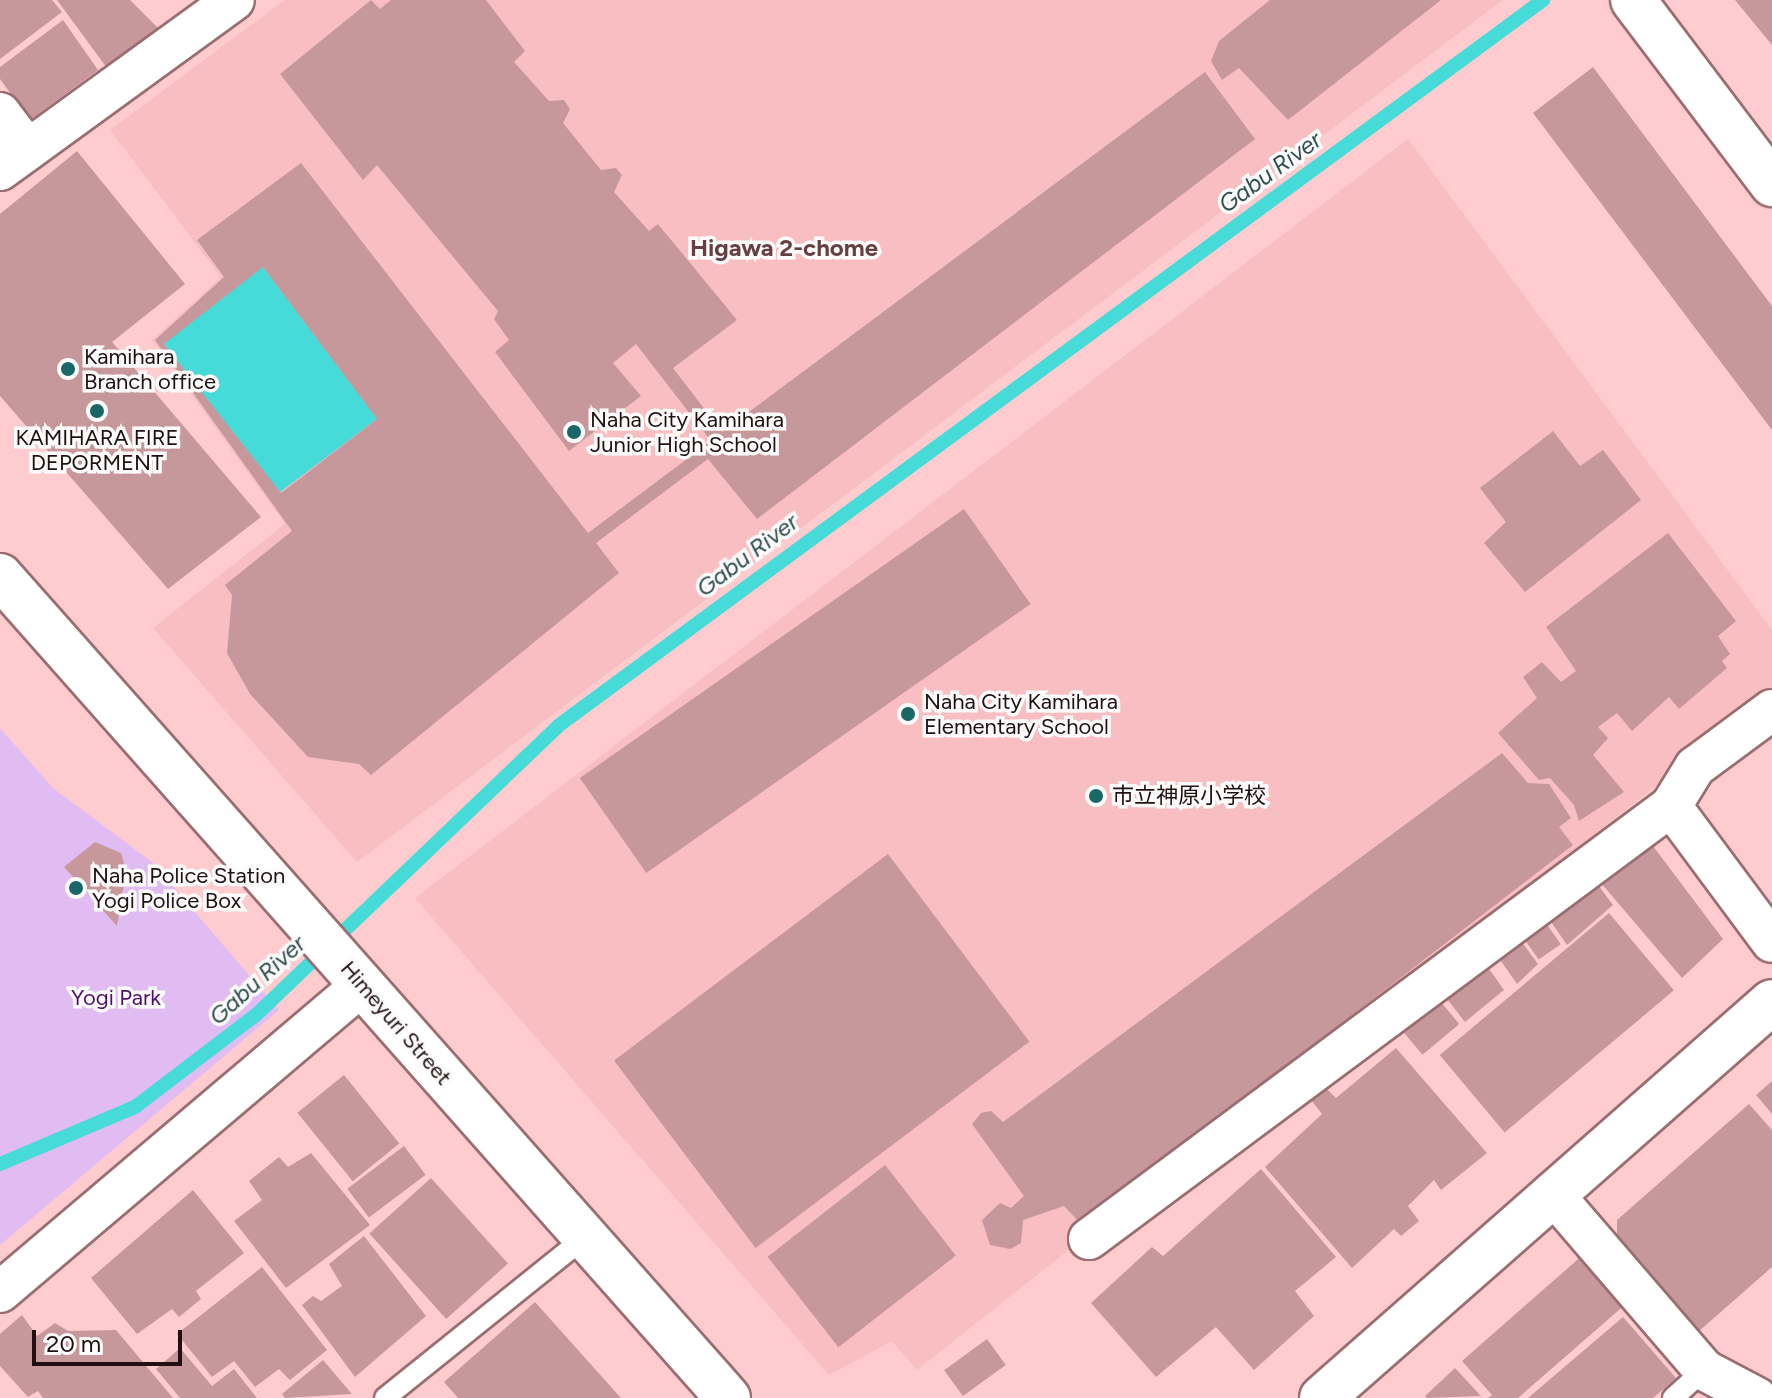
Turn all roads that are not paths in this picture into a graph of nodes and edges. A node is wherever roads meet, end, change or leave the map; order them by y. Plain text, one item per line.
1 (234, 0) edge
2 (1633, 0) edge
3 (0, 113) edge
4 (14, 160) edge
5 (1772, 184) edge
6 (0, 576) edge
7 (1772, 710) edge
8 (1671, 806) junction
9 (1772, 942) edge
10 (355, 974) junction
11 (1772, 1002) edge
12 (1552, 1193) junction
13 (584, 1238) junction
14 (1089, 1239) dead end
15 (0, 1292) edge
16 (1704, 1370) junction
17 (717, 1394) edge
18 (385, 1398) edge
19 (1322, 1398) edge
20 (1673, 1398) edge
21 (1757, 1398) edge

1 - 4 street
2 - 5 main road
3 - 4 street
6 - 10 main road, Himeyuri Street
7 - 8 street
8 - 9 street
8 - 14 street
10 - 13 main road, Himeyuri Street
10 - 15 street
11 - 12 main road
12 - 16 street
12 - 19 main road
13 - 17 main road, Himeyuri Street
13 - 18 lane
16 - 20 lane
16 - 21 street

